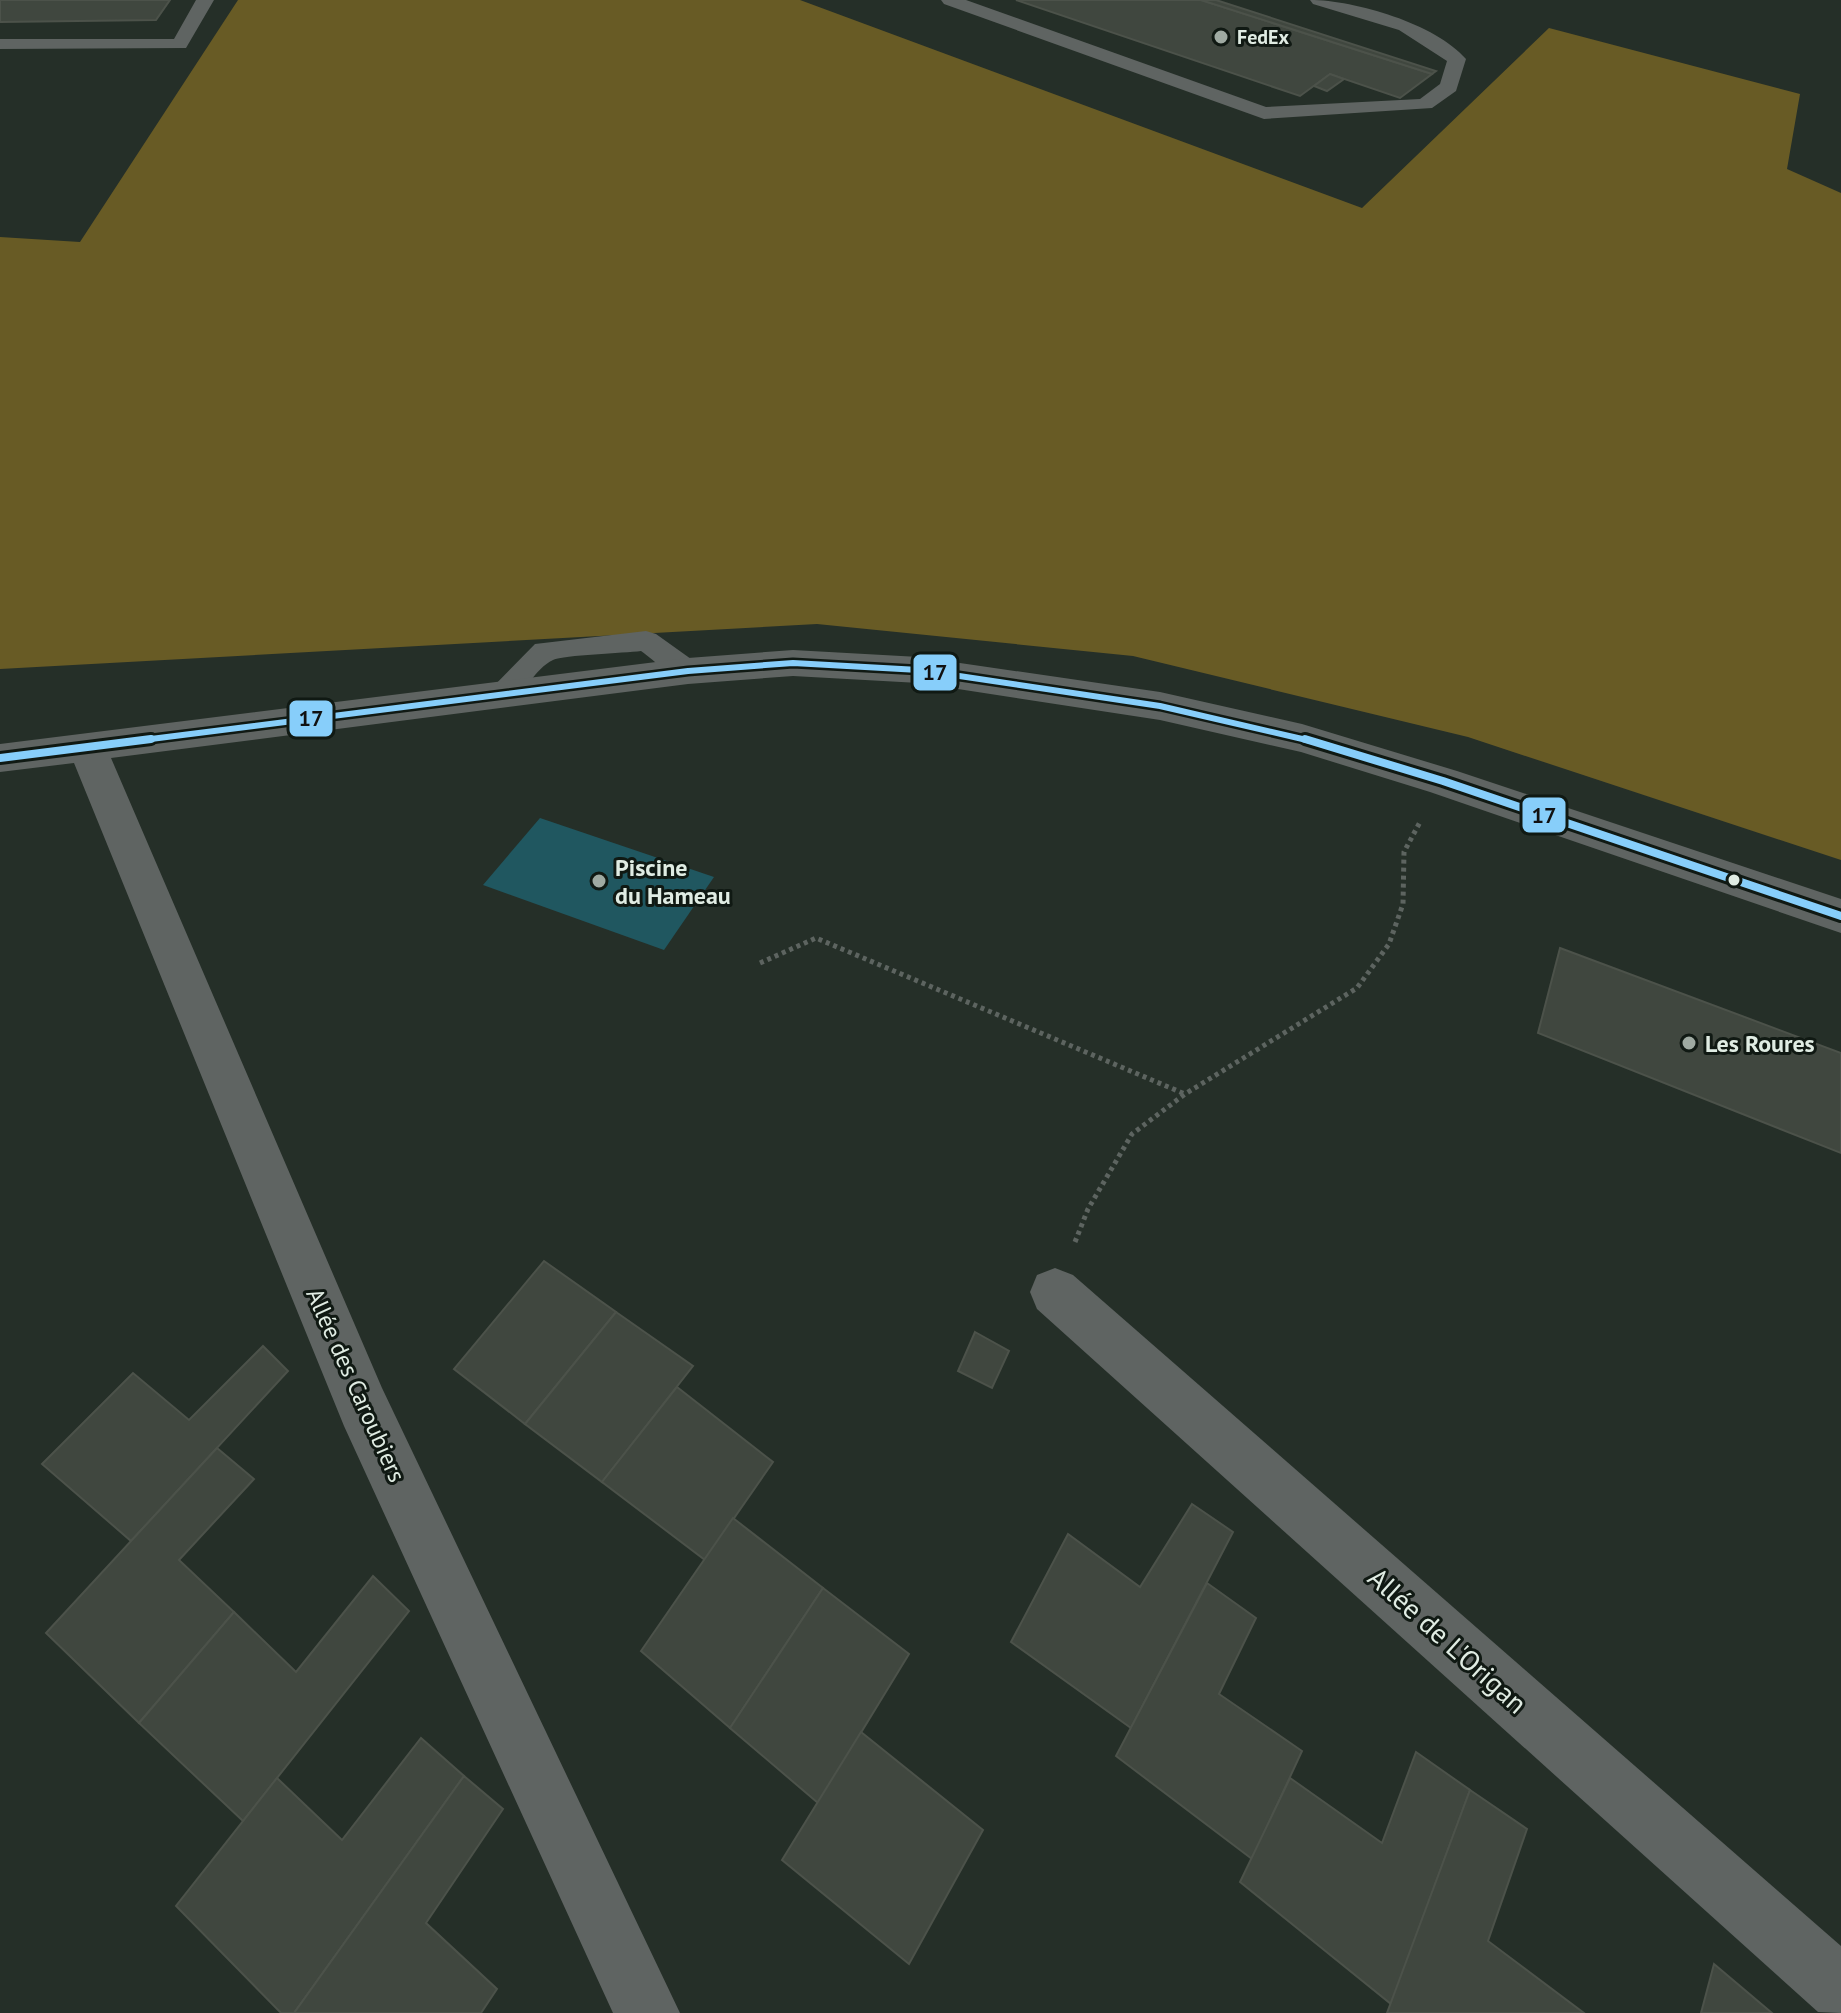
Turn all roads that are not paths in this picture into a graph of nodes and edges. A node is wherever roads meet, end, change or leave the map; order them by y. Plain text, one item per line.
1 (205, 0) edge
2 (950, 0) edge
3 (1319, 0) edge
4 (0, 44) edge
5 (88, 747) junction
6 (0, 758) edge
7 (1841, 916) edge
8 (1055, 1292) road end
9 (1841, 1989) edge
10 (647, 2013) edge

1 - 4 lane
2 - 3 lane
5 - 6 street
5 - 7 street
5 - 10 street, Allée des Caroubiers
8 - 9 street, Allée de L'Origan

